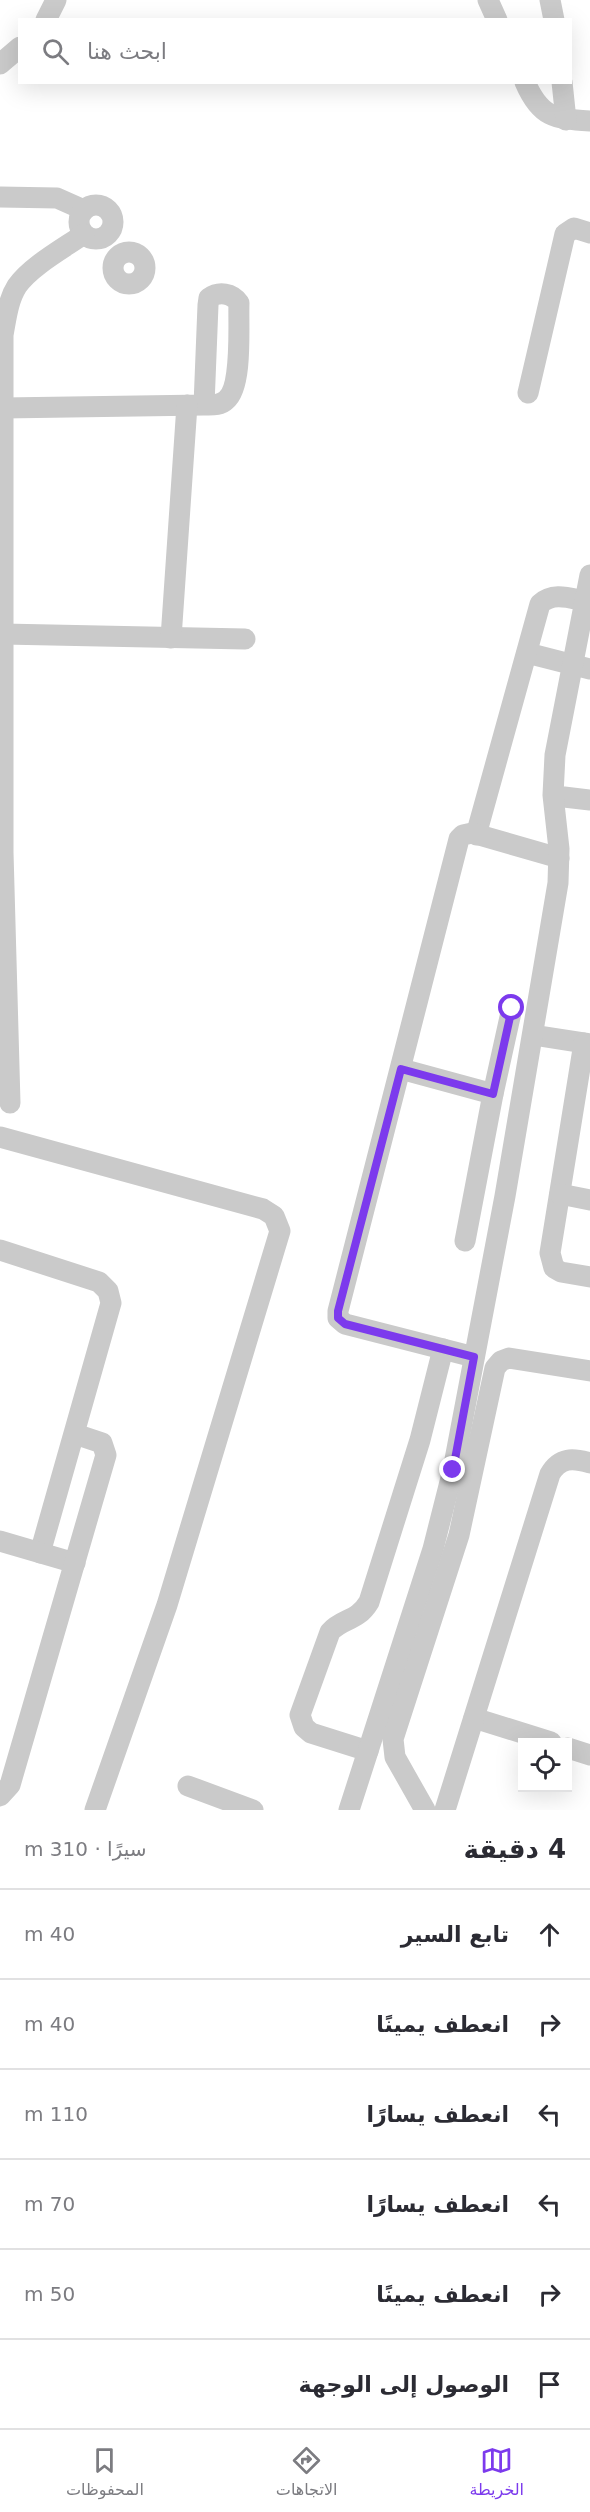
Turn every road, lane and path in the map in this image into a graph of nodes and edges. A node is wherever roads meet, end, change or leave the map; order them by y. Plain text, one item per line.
1 (56, 0) edge
2 (489, 0) edge
3 (550, 0) edge
4 (47, 18) edge
5 (496, 18) edge
6 (554, 18) edge
7 (18, 49) edge
8 (0, 64) edge
9 (526, 84) edge
10 (562, 84) edge
11 (566, 120) junction
12 (590, 121) edge
13 (0, 197) edge
14 (84, 210) junction
15 (590, 233) edge
16 (84, 234) junction
17 (109, 234) junction
18 (119, 256) dead end
19 (528, 393) dead end
20 (195, 405) junction
21 (3, 408) junction
22 (2, 541) edge
23 (590, 575) edge
24 (2, 585) edge
25 (585, 602) junction
26 (3, 634) junction
27 (171, 638) junction
28 (245, 639) dead end
29 (590, 641) edge
30 (527, 653) junction
31 (582, 668) edge
32 (564, 797) junction
33 (590, 800) edge
34 (557, 820) junction
35 (476, 835) junction
36 (2, 852) edge
37 (559, 858) junction
38 (512, 1008) dead end
39 (533, 1035) junction
40 (587, 1043) edge
41 (401, 1069) junction
42 (493, 1094) junction
43 (10, 1103) dead end
44 (0, 1137) edge
45 (560, 1194) junction
46 (590, 1200) edge
47 (465, 1241) dead end
48 (0, 1250) edge
49 (590, 1277) edge
50 (443, 1349) junction
51 (474, 1357) junction
52 (590, 1371) edge
53 (75, 1434) junction
54 (590, 1463) edge
55 (0, 1541) edge
56 (40, 1553) junction
57 (75, 1563) junction
58 (474, 1718) junction
59 (535, 1738) edge
60 (572, 1750) edge
61 (368, 1751) junction
62 (590, 1755) edge
63 (188, 1786) dead end
64 (0, 1796) edge
65 (353, 1809) edge
66 (95, 1810) edge
67 (253, 1810) edge
68 (425, 1810) edge
69 (445, 1810) edge

1 - 4 street
2 - 5 street
3 - 6 street
7 - 8 street
9 - 11 street
10 - 11 street
11 - 12 street
13 - 14 street
14 - 16 street
14 - 17 street
15 - 19 street
16 - 17 street
16 - 21 street
17 - 18 street
20 - 20 street
20 - 21 street
20 - 27 street
21 - 22 street
22 - 24 street
23 - 25 street
24 - 26 street
25 - 30 street
25 - 31 street
26 - 27 street
26 - 36 street
27 - 28 street
29 - 31 street
30 - 31 street
30 - 35 street
31 - 32 street
31 - 34 street
32 - 33 street
32 - 34 street
34 - 37 street
35 - 37 street
35 - 41 street
36 - 43 street
37 - 39 street
38 - 42 street
39 - 40 street
39 - 51 street
40 - 45 street
41 - 42 street
41 - 50 street
42 - 47 street
44 - 66 street
45 - 46 street
45 - 49 street
48 - 53 street
50 - 51 street
50 - 61 street
51 - 61 street
52 - 68 street
53 - 56 street
53 - 57 street
54 - 58 street
55 - 56 street
56 - 57 street
57 - 64 street
58 - 59 street
58 - 69 street
60 - 62 street
61 - 65 street
63 - 67 street

